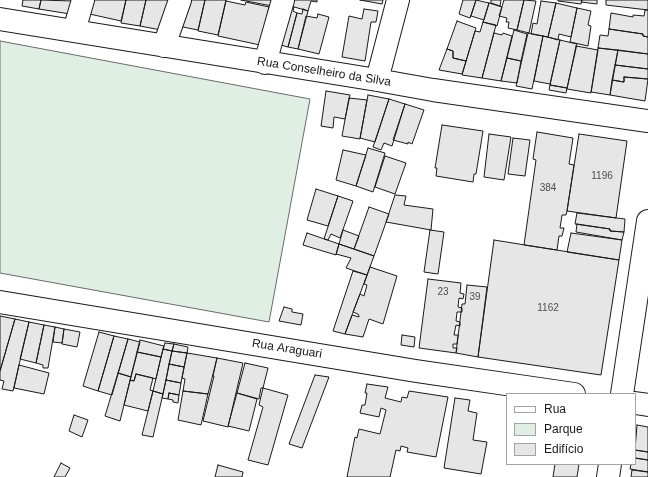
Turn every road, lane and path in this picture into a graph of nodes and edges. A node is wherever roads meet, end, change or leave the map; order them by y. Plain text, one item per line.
1 (83, 0) edge
2 (180, 0) edge
3 (283, 0) edge
4 (398, 0) edge
5 (0, 19) edge
6 (74, 31) junction
7 (164, 46) junction
8 (265, 63) junction
9 (377, 80) junction
10 (648, 121) edge
11 (648, 221) edge
12 (0, 302) edge
13 (567, 393) edge
14 (622, 393) edge
15 (636, 403) edge
16 (648, 405) edge
17 (610, 465) edge
18 (608, 477) edge

1 - 6 street
2 - 7 street
3 - 8 street
4 - 9 street
5 - 6 street, Rua Conselheiro da Silva
6 - 7 street, Rua Conselheiro da Silva
7 - 8 street, Rua Conselheiro da Silva
8 - 9 street, Rua Conselheiro da Silva
9 - 10 street, Rua Conselheiro da Silva
11 - 14 street
12 - 13 street, Rua Araguari
15 - 16 street
17 - 18 street

